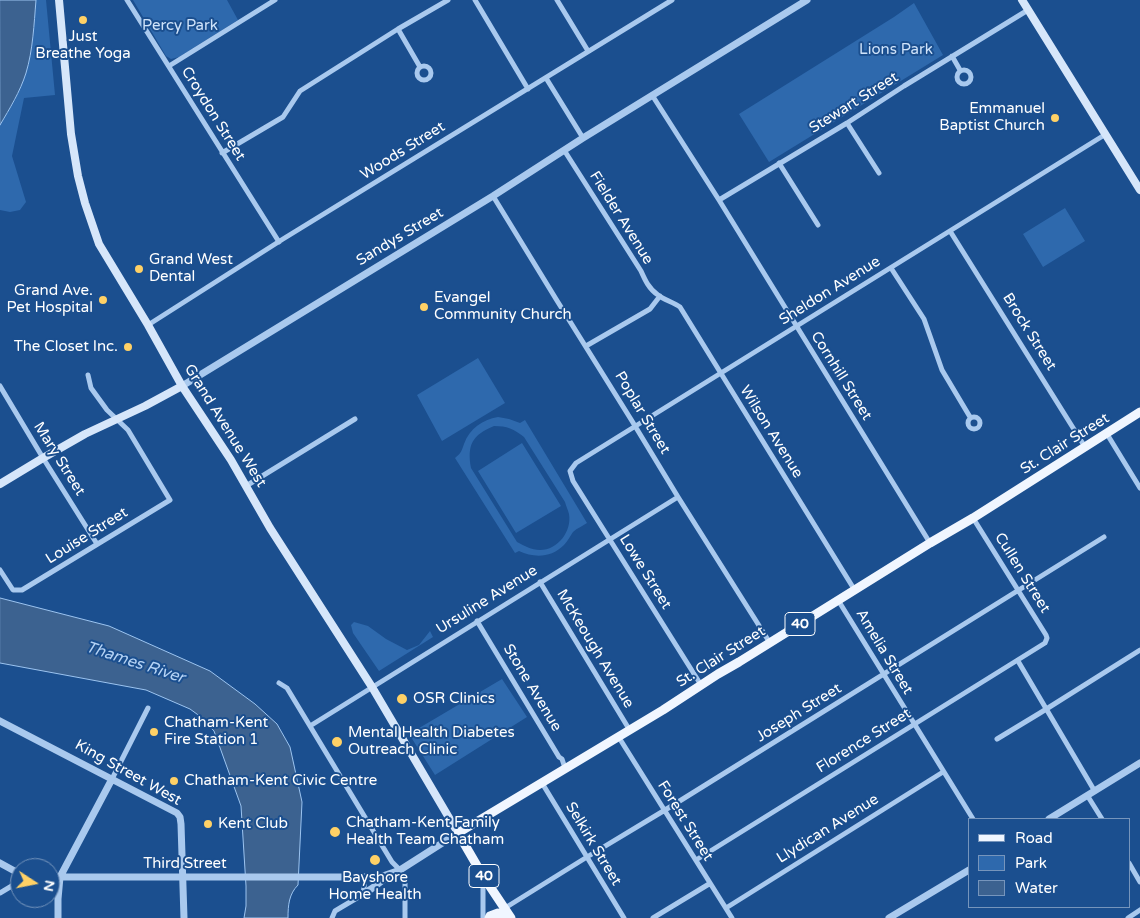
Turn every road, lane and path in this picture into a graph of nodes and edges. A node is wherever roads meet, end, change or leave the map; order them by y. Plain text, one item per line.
1 (59, 0) edge
2 (126, 0) edge
3 (275, 0) edge
4 (448, 0) edge
5 (475, 0) edge
6 (557, 0) edge
7 (672, 0) edge
8 (807, 0) edge
9 (1022, 0) edge
10 (1028, 10) junction
11 (398, 29) junction
12 (588, 52) junction
13 (952, 56) junction
14 (169, 66) junction
15 (420, 67) dead end
16 (960, 70) dead end
17 (546, 78) junction
18 (528, 88) junction
19 (652, 95) junction
20 (847, 123) junction
21 (1106, 134) junction
22 (583, 138) junction
23 (564, 150) junction
24 (222, 153) junction
25 (779, 163) junction
26 (879, 173) dead end
27 (1140, 190) edge
28 (493, 196) junction
29 (719, 200) junction
30 (818, 226) dead end
31 (950, 231) junction
32 (279, 242) junction
33 (892, 268) junction
34 (660, 296) junction
35 (148, 325) junction
36 (796, 327) junction
37 (586, 346) junction
38 (720, 373) junction
39 (88, 375) dead end
40 (0, 386) edge
41 (182, 386) junction
42 (1140, 412) edge
43 (970, 417) dead end
44 (117, 419) junction
45 (355, 419) dead end
46 (635, 426) junction
47 (1108, 434) junction
48 (1085, 447) junction
49 (43, 458) junction
50 (570, 471) joint
51 (0, 484) edge
52 (246, 486) junction
53 (1140, 488) edge
54 (678, 497) junction
55 (974, 518) junction
56 (1104, 537) dead end
57 (609, 539) junction
58 (930, 543) junction
59 (98, 544) junction
60 (0, 570) edge
61 (540, 582) junction
62 (854, 589) junction
63 (1019, 591) junction
64 (838, 600) junction
65 (477, 621) junction
66 (770, 642) junction
67 (1046, 642) joint
68 (1140, 650) edge
69 (1018, 661) junction
70 (884, 674) junction
71 (279, 683) dead end
72 (701, 685) junction
73 (372, 687) junction
74 (148, 708) dead end
75 (1046, 709) junction
76 (0, 721) edge
77 (914, 725) junction
78 (310, 726) junction
79 (629, 729) junction
80 (618, 736) junction
81 (997, 738) dead end
82 (1140, 763) edge
83 (565, 768) junction
84 (943, 772) junction
85 (112, 779) junction
86 (542, 783) junction
87 (1091, 793) junction
88 (664, 810) junction
89 (972, 818) edge
90 (1051, 818) edge
91 (1102, 818) edge
92 (458, 833) junction
93 (586, 857) junction
94 (696, 860) junction
95 (1130, 865) edge
96 (400, 870) junction
97 (968, 871) edge
98 (390, 874) junction
99 (483, 876) junction
100 (60, 877) joint
101 (183, 877) junction
102 (365, 878) junction
103 (1140, 882) edge
104 (709, 884) junction
105 (362, 895) junction
106 (505, 908) junction
107 (726, 908) junction
108 (1140, 910) edge
109 (184, 918) edge
110 (332, 918) edge
111 (405, 918) edge
112 (483, 918) edge
113 (488, 918) edge
114 (510, 918) edge
115 (624, 918) edge
116 (653, 918) edge
117 (732, 918) edge
118 (890, 918) edge
119 (1128, 918) edge

1 - 35 main road, Grand Avenue West
2 - 14 street, Croydon Street
3 - 14 street
4 - 11 street
5 - 18 street
6 - 12 street
7 - 12 street, Woods Street
8 - 19 street, Sandys Street
9 - 10 main road
10 - 13 street, Stewart Street
10 - 21 main road
11 - 15 street
11 - 24 street
12 - 17 street, Woods Street
13 - 16 street
13 - 20 street, Stewart Street
14 - 24 street, Croydon Street
17 - 18 street, Woods Street
17 - 22 street
18 - 32 street, Woods Street
19 - 22 street, Sandys Street
19 - 29 street, Cornhill Street
20 - 25 street, Stewart Street
20 - 26 street
21 - 27 main road
21 - 31 street, Sheldon Avenue
22 - 23 street, Sandys Street
23 - 28 street, Sandys Street
23 - 34 street, Fielder Avenue
24 - 32 street, Croydon Street
25 - 29 street, Stewart Street
25 - 30 street
28 - 37 street, Poplar Street
28 - 41 street, Sandys Street
29 - 36 street, Cornhill Street
31 - 33 street, Sheldon Avenue
31 - 48 street, Brock Street
32 - 35 street, Woods Street
33 - 36 street, Sheldon Avenue
33 - 43 street
34 - 37 street
34 - 38 street, Wilson Avenue
35 - 41 main road, Grand Avenue West
36 - 38 street, Sheldon Avenue
36 - 58 street, Cornhill Street
37 - 46 street, Poplar Street
38 - 46 street, Sheldon Avenue
38 - 62 street, Wilson Avenue
39 - 44 street
40 - 49 street, Mary Street
41 - 44 main road, Sandys Street
41 - 52 main road, Grand Avenue West
42 - 47 main road, St. Clair Street / 40
44 - 49 main road, Sandys Street
44 - 59 street, Louise Street
45 - 52 street
46 - 50 street, Sheldon Avenue
46 - 54 street, Poplar Street
47 - 48 main road, St. Clair Street / 40
47 - 53 street
48 - 55 main road, St. Clair Street / 40
49 - 51 main road, Sandys Street
49 - 59 street, Mary Street
50 - 57 street, Lowe Street
52 - 73 main road, Grand Avenue West
54 - 57 street, Ursuline Avenue
54 - 66 street, Poplar Street
55 - 58 main road, St. Clair Street / 40
55 - 63 street, Cullen Street
56 - 63 street, Joseph Street
57 - 61 street, Ursuline Avenue
57 - 72 street, Lowe Street
58 - 62 main road, St. Clair Street / 40
59 - 60 street, Louise Street
61 - 65 street, Ursuline Avenue
61 - 79 street, McKeough Avenue
62 - 64 main road, St. Clair Street / 40
63 - 67 street, Cullen Street
63 - 70 street, Joseph Street
64 - 66 main road, St. Clair Street / 40
64 - 70 street, Amelia Street
65 - 73 street, Ursuline Avenue
65 - 83 street, Stone Avenue
66 - 72 main road, St. Clair Street / 40
67 - 69 street, Florence Street
68 - 75 street
69 - 75 street
69 - 77 street, Florence Street
70 - 77 street, Amelia Street
70 - 88 street, Joseph Street
71 - 78 street
72 - 79 main road, St. Clair Street / 40
73 - 78 street, Ursuline Avenue
73 - 92 main road, Grand Avenue West
74 - 85 street
75 - 81 street
75 - 87 street
76 - 85 street, King Street West
77 - 84 street, Amelia Street
77 - 94 street, Florence Street
78 - 96 street
79 - 80 main road, St. Clair Street / 40
80 - 83 main road, St. Clair Street / 40
80 - 88 street, Forest Street
82 - 87 street
83 - 86 main road, St. Clair Street / 40
84 - 89 street, Amelia Street
84 - 107 street, Llydican Avenue
85 - 100 street
85 - 101 street, King Street West
86 - 92 main road, St. Clair Street / 40
86 - 93 street, Selkirk Street
87 - 90 street
87 - 91 street
88 - 93 street, Joseph Street
88 - 94 street, Forest Street
92 - 96 street, St. Clair Street
92 - 99 main road, 40
93 - 106 street, Joseph Street
93 - 115 street, Selkirk Street
94 - 104 street, Forest Street
95 - 103 street
96 - 98 street, St. Clair Street
96 - 111 street
97 - 118 street
98 - 102 street, Third Street
98 - 105 street
99 - 106 main road, 40
99 - 112 street
100 - 101 street, Third Street
101 - 102 street, Third Street
101 - 109 street, King Street West
102 - 105 street
104 - 107 street, Forest Street
104 - 116 street
105 - 110 street
106 - 114 main road, 40
107 - 117 street, Forest Street
108 - 119 street
113 - 114 main road

